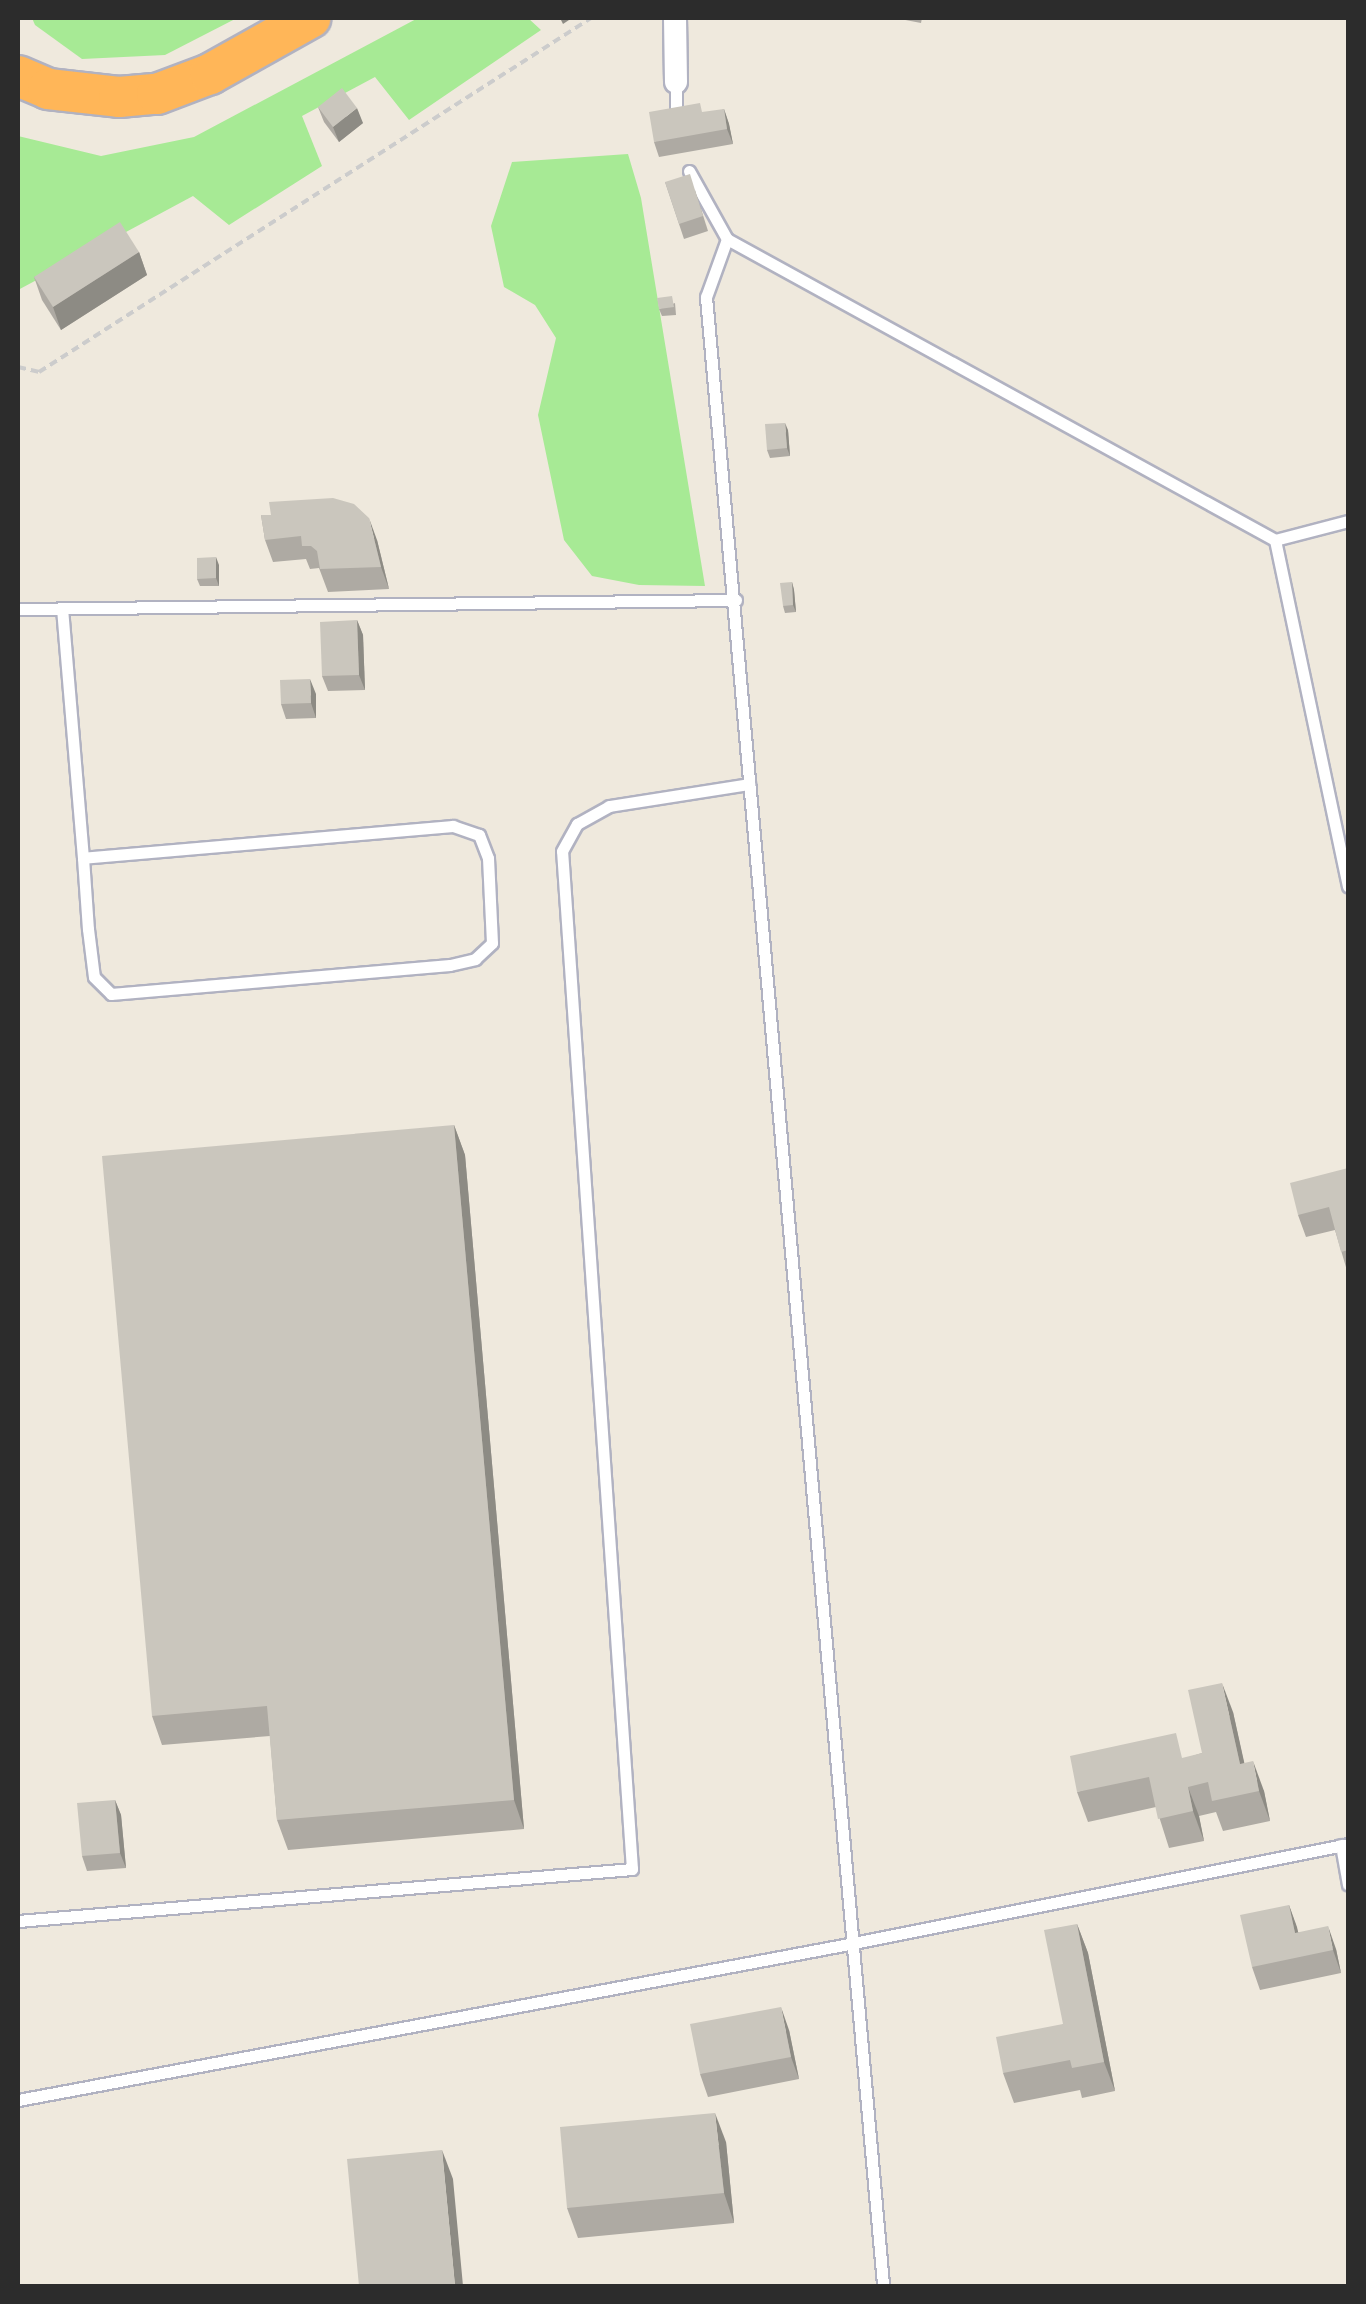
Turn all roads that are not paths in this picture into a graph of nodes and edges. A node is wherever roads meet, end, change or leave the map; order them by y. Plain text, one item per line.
1 (310, 18) edge
2 (675, 18) edge
3 (18, 76) edge
4 (676, 82) joint
5 (676, 110) edge
6 (689, 170) edge
7 (726, 238) junction
8 (1348, 521) edge
9 (1276, 540) junction
10 (736, 600) junction
11 (62, 608) junction
12 (18, 609) edge
13 (749, 784) junction
14 (82, 858) junction
15 (1348, 886) edge
16 (1345, 1844) edge
17 (1348, 1884) edge
18 (18, 1921) edge
19 (849, 1944) junction
20 (18, 2100) edge
21 (883, 2286) edge

1 - 3 highway
2 - 4 street
4 - 5 lane
6 - 7 lane
7 - 9 lane
7 - 10 lane
8 - 9 lane
9 - 15 lane
10 - 11 lane
10 - 13 lane
11 - 12 lane
11 - 14 lane
13 - 18 lane
13 - 19 lane
14 - 14 lane
16 - 17 lane
16 - 19 lane
19 - 20 lane
19 - 21 lane

